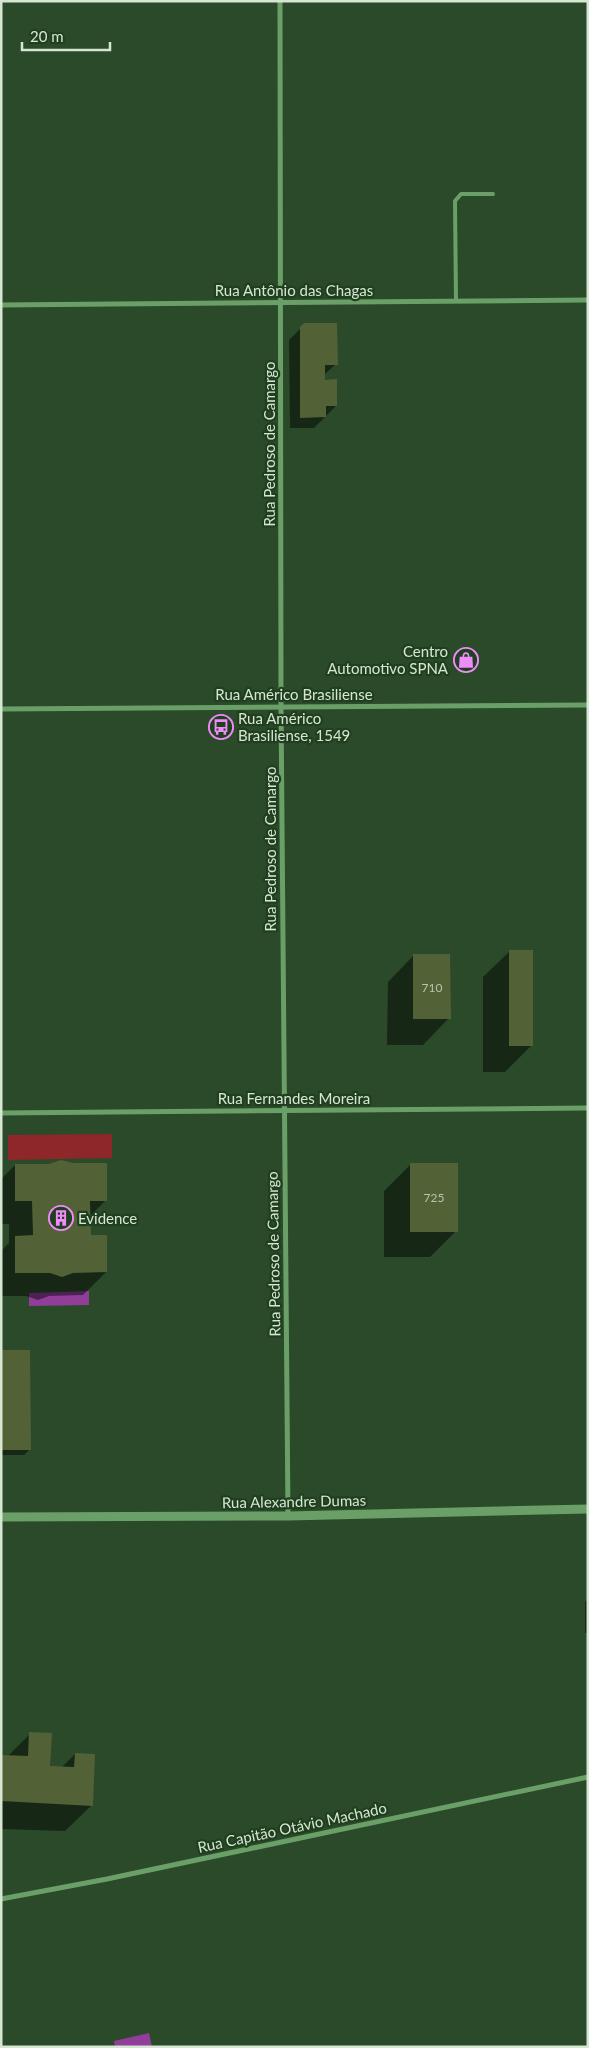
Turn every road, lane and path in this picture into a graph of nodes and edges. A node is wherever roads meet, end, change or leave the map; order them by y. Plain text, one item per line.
1 (280, 1) edge
2 (493, 194) dead end
3 (588, 300) edge
4 (456, 301) junction
5 (282, 302) junction
6 (1, 304) edge
7 (588, 705) edge
8 (281, 706) junction
9 (1, 709) edge
10 (588, 1108) edge
11 (284, 1111) junction
12 (1, 1112) edge
13 (588, 1509) edge
14 (288, 1516) junction
15 (1, 1517) edge
16 (588, 1777) edge
17 (1, 1899) edge

1 - 5 street, Rua Pedroso de Camargo
2 - 4 lane
3 - 4 street, Rua Antônio das Chagas
4 - 5 street, Rua Antônio das Chagas
5 - 6 street, Rua Antônio das Chagas
5 - 8 street, Rua Pedroso de Camargo
7 - 8 street, Rua Américo Brasiliense
8 - 9 street, Rua Américo Brasiliense
8 - 11 street, Rua Pedroso de Camargo
10 - 11 street, Rua Fernandes Moreira
11 - 12 street, Rua Fernandes Moreira
11 - 14 street, Rua Pedroso de Camargo
13 - 14 street, Rua Alexandre Dumas
14 - 15 street, Rua Alexandre Dumas
16 - 17 street, Rua Capitão Otávio Machado

